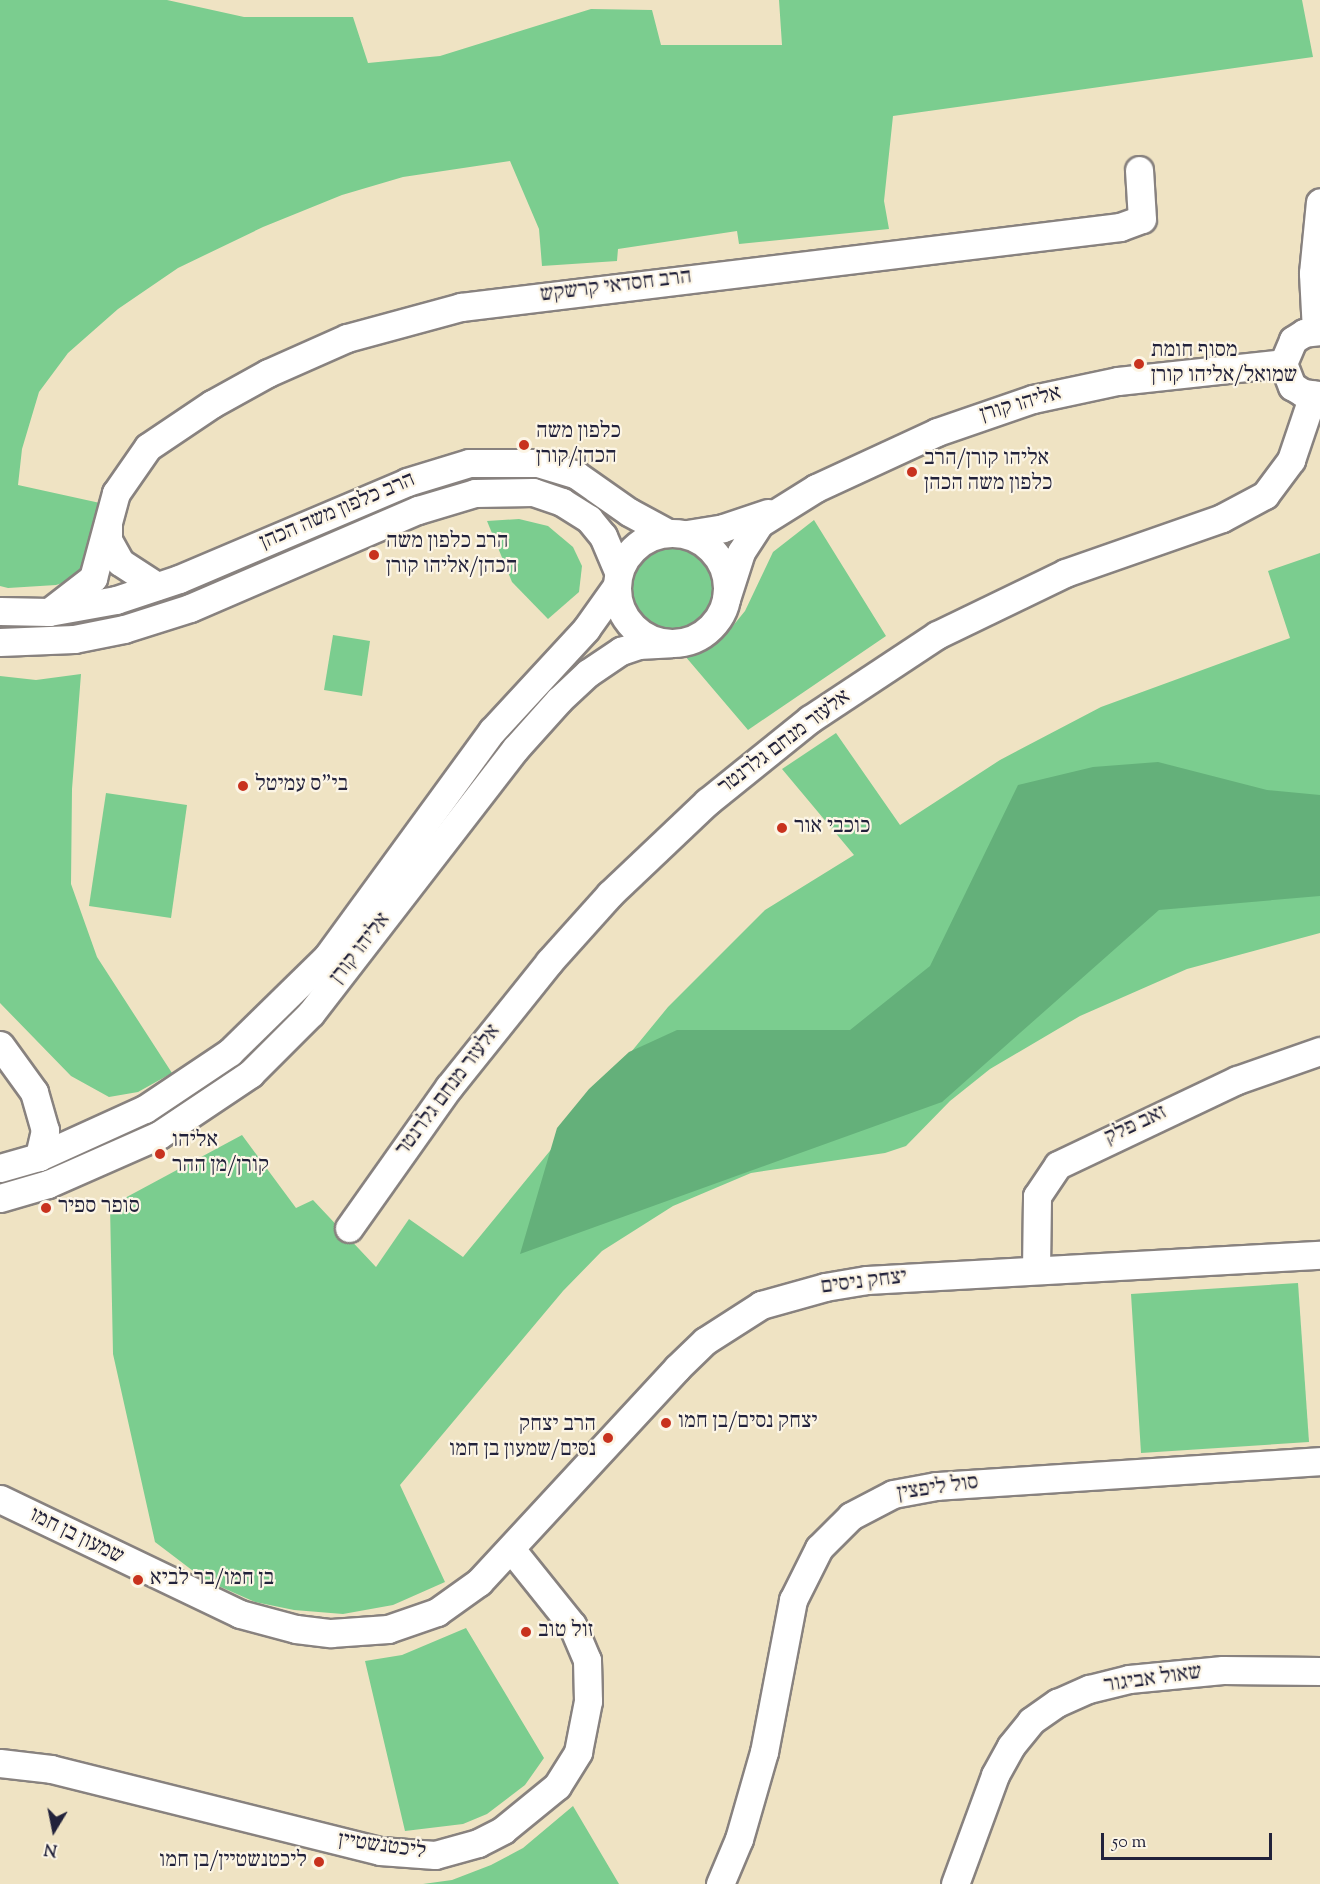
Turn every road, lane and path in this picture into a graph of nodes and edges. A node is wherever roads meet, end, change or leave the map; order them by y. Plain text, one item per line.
1 (1139, 170) dead end
2 (1320, 202) edge
3 (1318, 331) edge
4 (1283, 363) junction
5 (1316, 395) edge
6 (778, 510) junction
7 (109, 514) junction
8 (677, 533) junction
9 (617, 579) junction
10 (157, 586) junction
11 (726, 599) junction
12 (0, 611) edge
13 (49, 612) junction
14 (0, 642) edge
15 (671, 643) junction
16 (0, 1045) edge
17 (1320, 1051) edge
18 (39, 1156) junction
19 (0, 1168) edge
20 (0, 1198) edge
21 (349, 1228) dead end
22 (1320, 1255) edge
23 (1036, 1270) junction
24 (1320, 1461) edge
25 (0, 1499) edge
26 (512, 1550) junction
27 (1320, 1671) edge
28 (0, 1763) edge
29 (720, 1884) edge
30 (955, 1884) edge

1 - 7 street, הרב חסדאי קרשקש
2 - 3 street
3 - 4 street
4 - 5 street
4 - 6 street, אליהו קורן
5 - 21 street, אלעזר מנחם גלרנטר
6 - 8 street, אליהו קורן
6 - 11 street, אליהו קורן
7 - 10 street, הרב חסדאי קרשקש
7 - 13 street, הרב חסדאי קרשקש
8 - 9 street
8 - 10 street, הרב כלפון משה הכהן
8 - 11 street
9 - 14 street, הרב כלפון משה הכהן
9 - 15 street
9 - 18 street, אליהו קורן
10 - 13 street, הרב כלפון משה הכהן
11 - 15 street
12 - 13 street, הרב כלפון משה הכהן
15 - 20 street, אליהו קורן
16 - 18 street
17 - 23 street, זאב פלק
18 - 19 street, אליהו קורן
22 - 23 street, יצחק ניסים
23 - 26 street, יצחק ניסים
24 - 29 street, סול ליפצין
25 - 26 street, שמעון בן חמו
26 - 28 street, ליכטנשטיין
27 - 30 street, שאול אביגור

